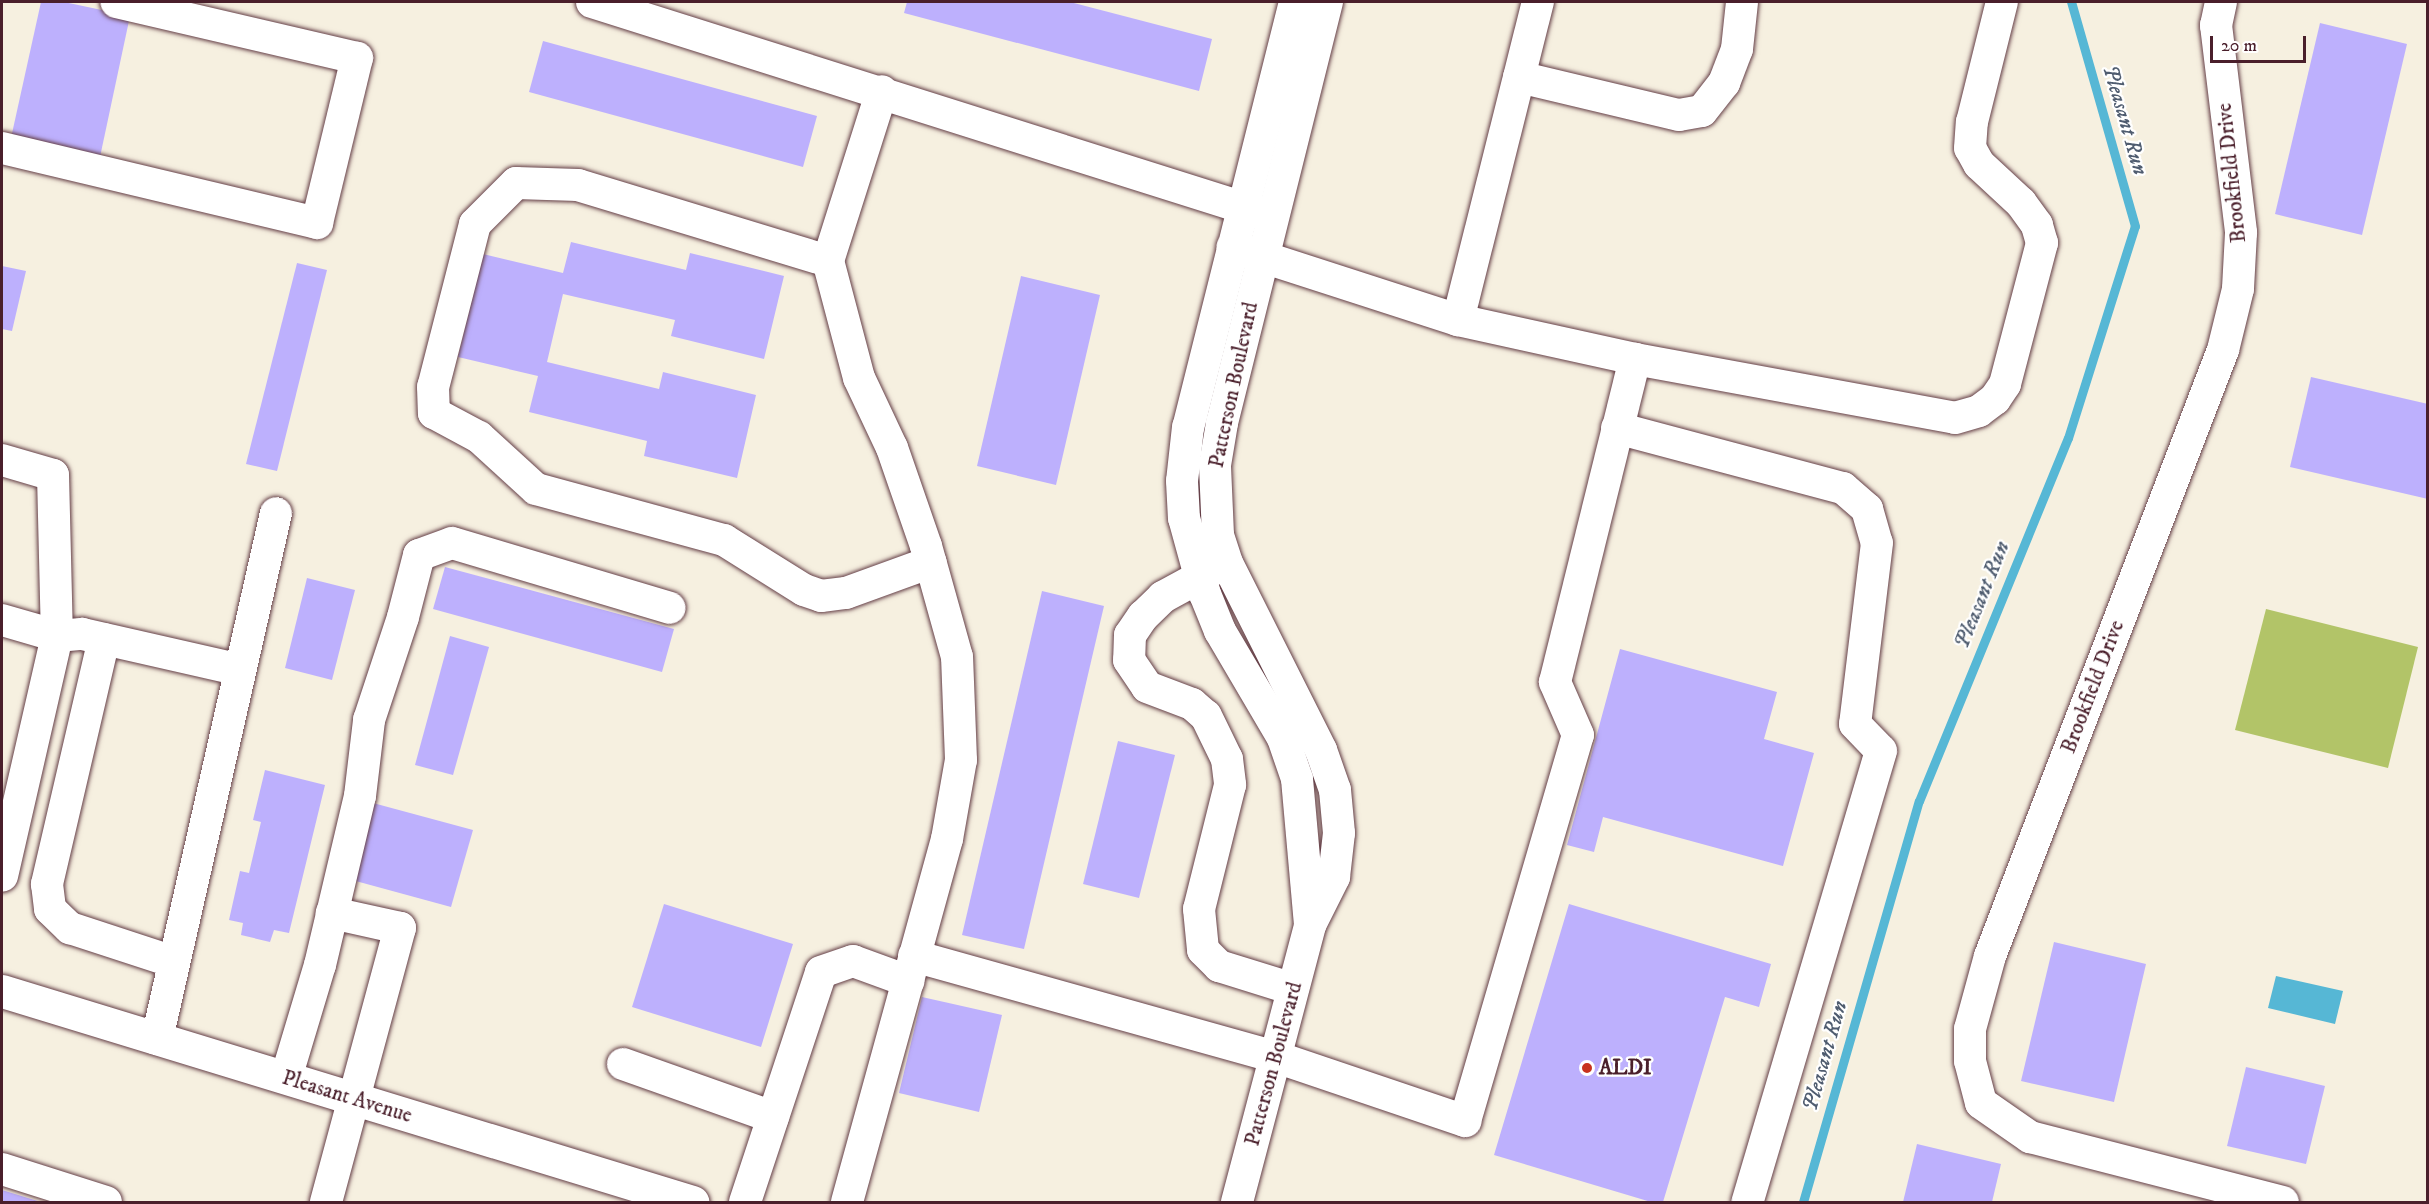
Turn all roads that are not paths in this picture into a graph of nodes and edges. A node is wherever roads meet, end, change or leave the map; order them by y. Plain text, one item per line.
1 (116, 2) edge
2 (592, 2) edge
3 (1295, 2) edge
4 (1327, 2) edge
5 (1538, 2) edge
6 (1742, 2) edge
7 (2002, 2) edge
8 (2221, 2) edge
9 (1519, 77) junction
10 (882, 91) junction
11 (2, 148) edge
12 (1242, 207) junction
13 (1272, 217) junction
14 (1232, 247) junction
15 (1263, 257) junction
16 (828, 261) junction
17 (1458, 320) junction
18 (1635, 359) junction
19 (1617, 428) junction
20 (2, 460) edge
21 (276, 513) dead end
22 (931, 562) junction
23 (1213, 569) junction
24 (670, 608) dead end
25 (2, 620) edge
26 (57, 636) junction
27 (104, 639) junction
28 (240, 670) junction
29 (2, 871) edge
30 (332, 913) junction
31 (174, 962) junction
32 (911, 969) junction
33 (1293, 989) junction
34 (2, 991) edge
35 (157, 1039) junction
36 (1276, 1057) junction
37 (622, 1064) dead end
38 (286, 1078) junction
39 (356, 1100) junction
40 (773, 1117) junction
41 (2, 1169) edge
42 (2235, 1197) edge
43 (106, 1203) edge
44 (326, 1203) edge
45 (692, 1203) edge
46 (745, 1203) edge
47 (847, 1203) edge
48 (1237, 1203) edge
49 (1747, 1203) edge
50 (2283, 1203) edge

1 - 11 street
2 - 10 street
3 - 12 street, Patterson Boulevard
4 - 13 street, Patterson Boulevard
5 - 9 street
6 - 9 street
7 - 18 street
8 - 42 street, Brookfield Drive
9 - 17 street
10 - 12 street
10 - 16 street
12 - 13 street
12 - 14 street, Patterson Boulevard
13 - 15 street, Patterson Boulevard
14 - 15 street
14 - 23 street, Patterson Boulevard
15 - 17 street
15 - 23 street, Patterson Boulevard
16 - 22 street
16 - 22 street
17 - 18 street
18 - 19 street
19 - 36 street
19 - 49 street
20 - 26 street
21 - 28 street
22 - 32 street
23 - 33 street, Patterson Boulevard
23 - 33 street
24 - 30 street
25 - 26 street
26 - 27 street
26 - 29 street
27 - 28 street
27 - 31 street
28 - 31 street
30 - 38 street
30 - 39 street
31 - 35 street
32 - 36 street
32 - 40 street
32 - 47 street
33 - 36 street, Patterson Boulevard
34 - 35 main road, Pleasant Avenue
35 - 38 main road, Pleasant Avenue
36 - 48 street, Patterson Boulevard
37 - 40 street
38 - 39 main road, Pleasant Avenue
39 - 44 street
39 - 45 main road, Pleasant Avenue
40 - 46 street
41 - 43 street
42 - 50 street, Brookfield Drive

